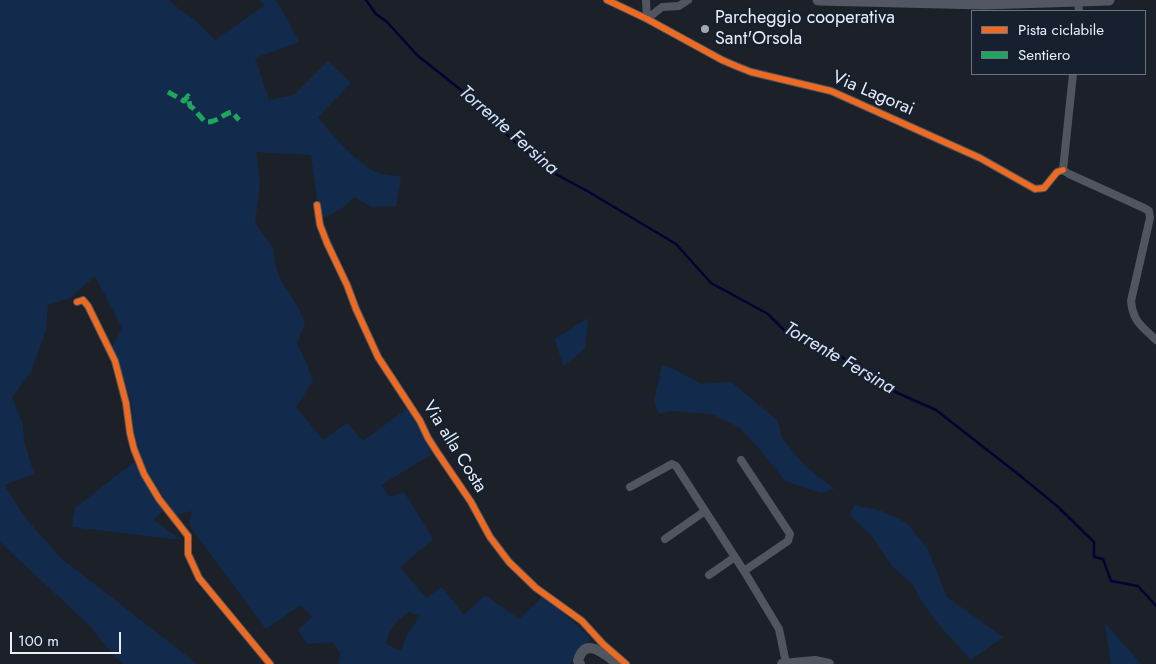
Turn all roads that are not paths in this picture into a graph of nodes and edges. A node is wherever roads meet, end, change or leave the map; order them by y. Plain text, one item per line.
1 (607, 0) edge
2 (646, 0) edge
3 (688, 0) edge
4 (818, 0) edge
5 (1109, 0) edge
6 (984, 2) edge
7 (1079, 6) edge
8 (647, 19) junction
9 (1073, 75) edge
10 (1063, 170) junction
11 (317, 204) dead end
12 (77, 302) dead end
13 (1156, 340) edge
14 (741, 460) dead end
15 (630, 487) dead end
16 (705, 511) junction
17 (665, 539) dead end
18 (735, 558) junction
19 (744, 571) junction
20 (709, 575) dead end
21 (270, 664) edge
22 (580, 664) edge
23 (618, 664) edge
24 (626, 664) edge
25 (783, 664) edge
26 (829, 664) edge

1 - 8 street, Via Lagorai
2 - 8 street
3 - 8 street
4 - 6 main road
5 - 7 main road
6 - 7 main road
8 - 10 street, Via Lagorai
9 - 10 street
10 - 13 street
11 - 24 street, Via alla Costa
12 - 21 street
14 - 19 street
15 - 16 street
16 - 17 street
16 - 18 street
18 - 19 street
18 - 20 street
19 - 25 street
22 - 23 street
25 - 26 street

